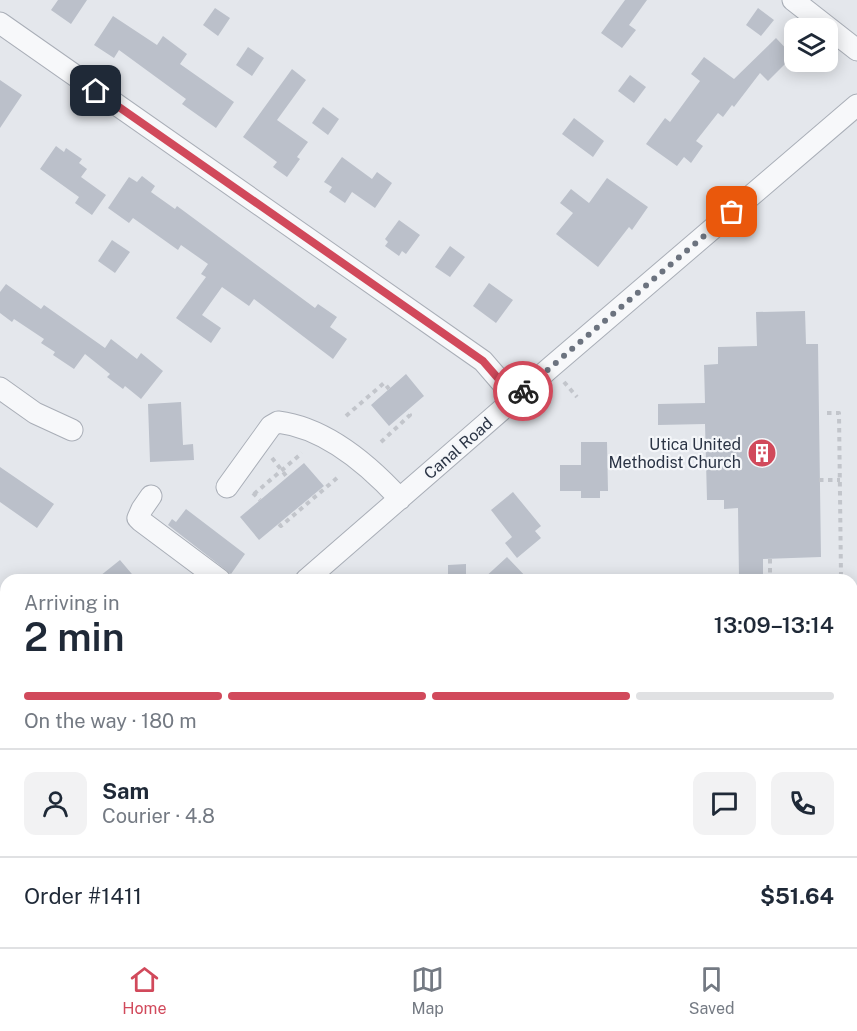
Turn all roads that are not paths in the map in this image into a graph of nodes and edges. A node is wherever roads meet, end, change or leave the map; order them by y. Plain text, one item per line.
1 (793, 0) edge
2 (0, 23) edge
3 (857, 50) edge
4 (857, 105) edge
5 (0, 388) edge
6 (515, 398) junction
7 (72, 430) dead end
8 (227, 487) dead end
9 (151, 496) dead end
10 (400, 499) junction
11 (212, 574) edge
12 (313, 574) edge

1 - 3 street
2 - 6 street
4 - 6 street, Canal Road
5 - 7 street
6 - 10 street, Canal Road
8 - 10 street
9 - 11 street
10 - 12 street, Canal Road

